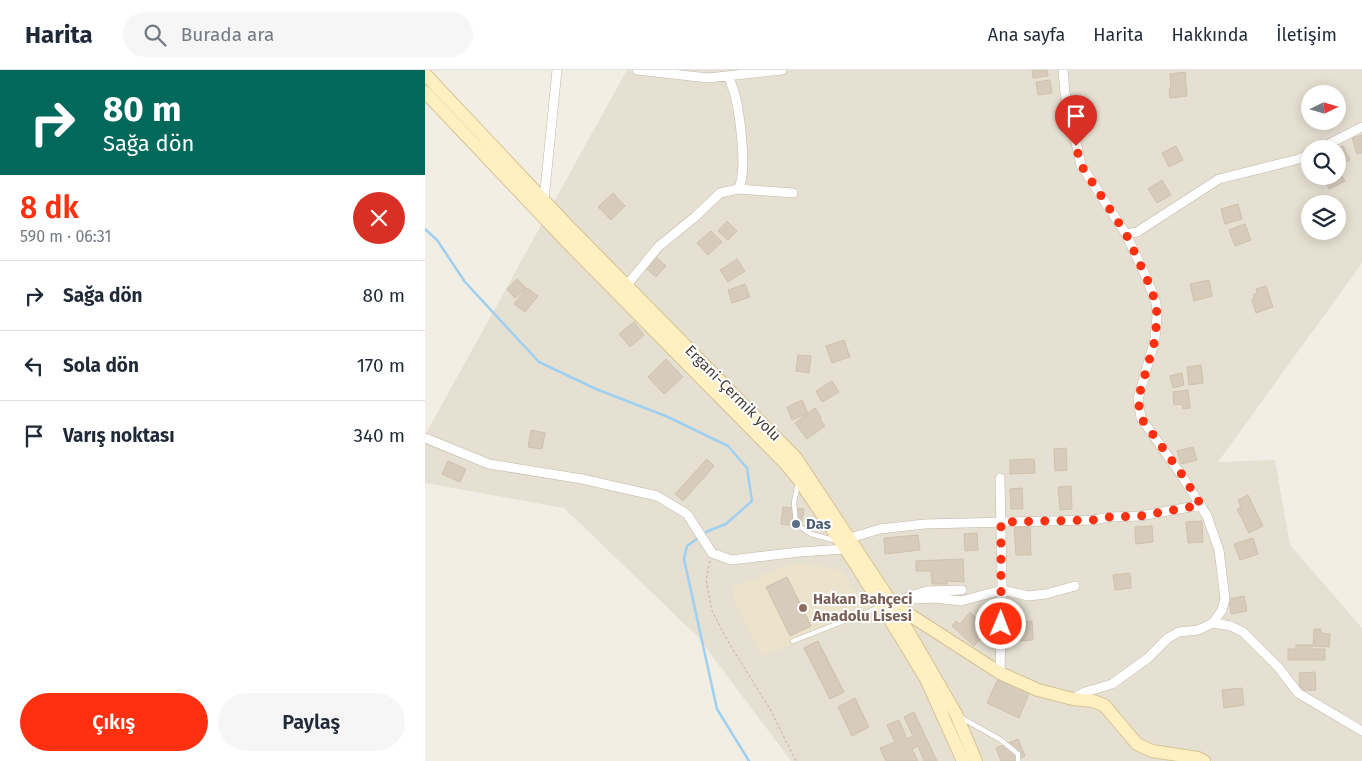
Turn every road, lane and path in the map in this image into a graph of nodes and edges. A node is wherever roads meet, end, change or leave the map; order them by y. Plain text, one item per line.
1 (557, 70) edge
2 (637, 70) edge
3 (783, 70) edge
4 (1063, 70) edge
5 (425, 74) edge
6 (728, 76) junction
7 (425, 92) edge
8 (1362, 127) edge
9 (1337, 140) edge
10 (1301, 158) edge
11 (737, 189) junction
12 (793, 193) dead end
13 (544, 200) junction
14 (1126, 234) junction
15 (627, 285) junction
16 (425, 438) edge
17 (1000, 478) dead end
18 (799, 480) junction
19 (1201, 505) junction
20 (1001, 522) junction
21 (845, 543) junction
22 (712, 553) junction
23 (1075, 586) dead end
24 (962, 590) dead end
25 (1002, 590) junction
26 (910, 596) junction
27 (888, 606) junction
28 (1213, 623) junction
29 (793, 641) dead end
30 (1000, 673) junction
31 (1073, 699) junction
32 (956, 714) junction
33 (1362, 731) edge
34 (796, 761) edge
35 (963, 761) edge
36 (976, 761) edge
37 (1018, 761) edge
38 (1204, 761) edge

1 - 13 street
2 - 6 street
3 - 6 street
4 - 14 street
5 - 13 main road, Ergani-Çermik yolu
6 - 11 street
7 - 18 main road, Ergani-Çermik yolu
8 - 9 street
10 - 14 street
11 - 12 street
11 - 15 street
13 - 15 main road, Ergani-Çermik yolu
14 - 19 street
15 - 21 main road, Ergani-Çermik yolu
16 - 22 street
17 - 20 street
18 - 21 main road, Ergani-Çermik yolu
18 - 21 lane
19 - 20 street
19 - 28 street
20 - 21 street
20 - 25 street
21 - 22 street
21 - 27 main road, Ergani-Çermik yolu
22 - 34 path
23 - 25 street
24 - 26 street
25 - 26 street
25 - 30 street
26 - 27 street
27 - 29 lane
27 - 30 main road
27 - 32 main road, Ergani-Çermik yolu
27 - 35 main road, Ergani-Çermik yolu
28 - 31 street
28 - 33 street
30 - 31 main road
31 - 38 main road
32 - 36 main road, Ergani-Çermik yolu
32 - 37 lane

